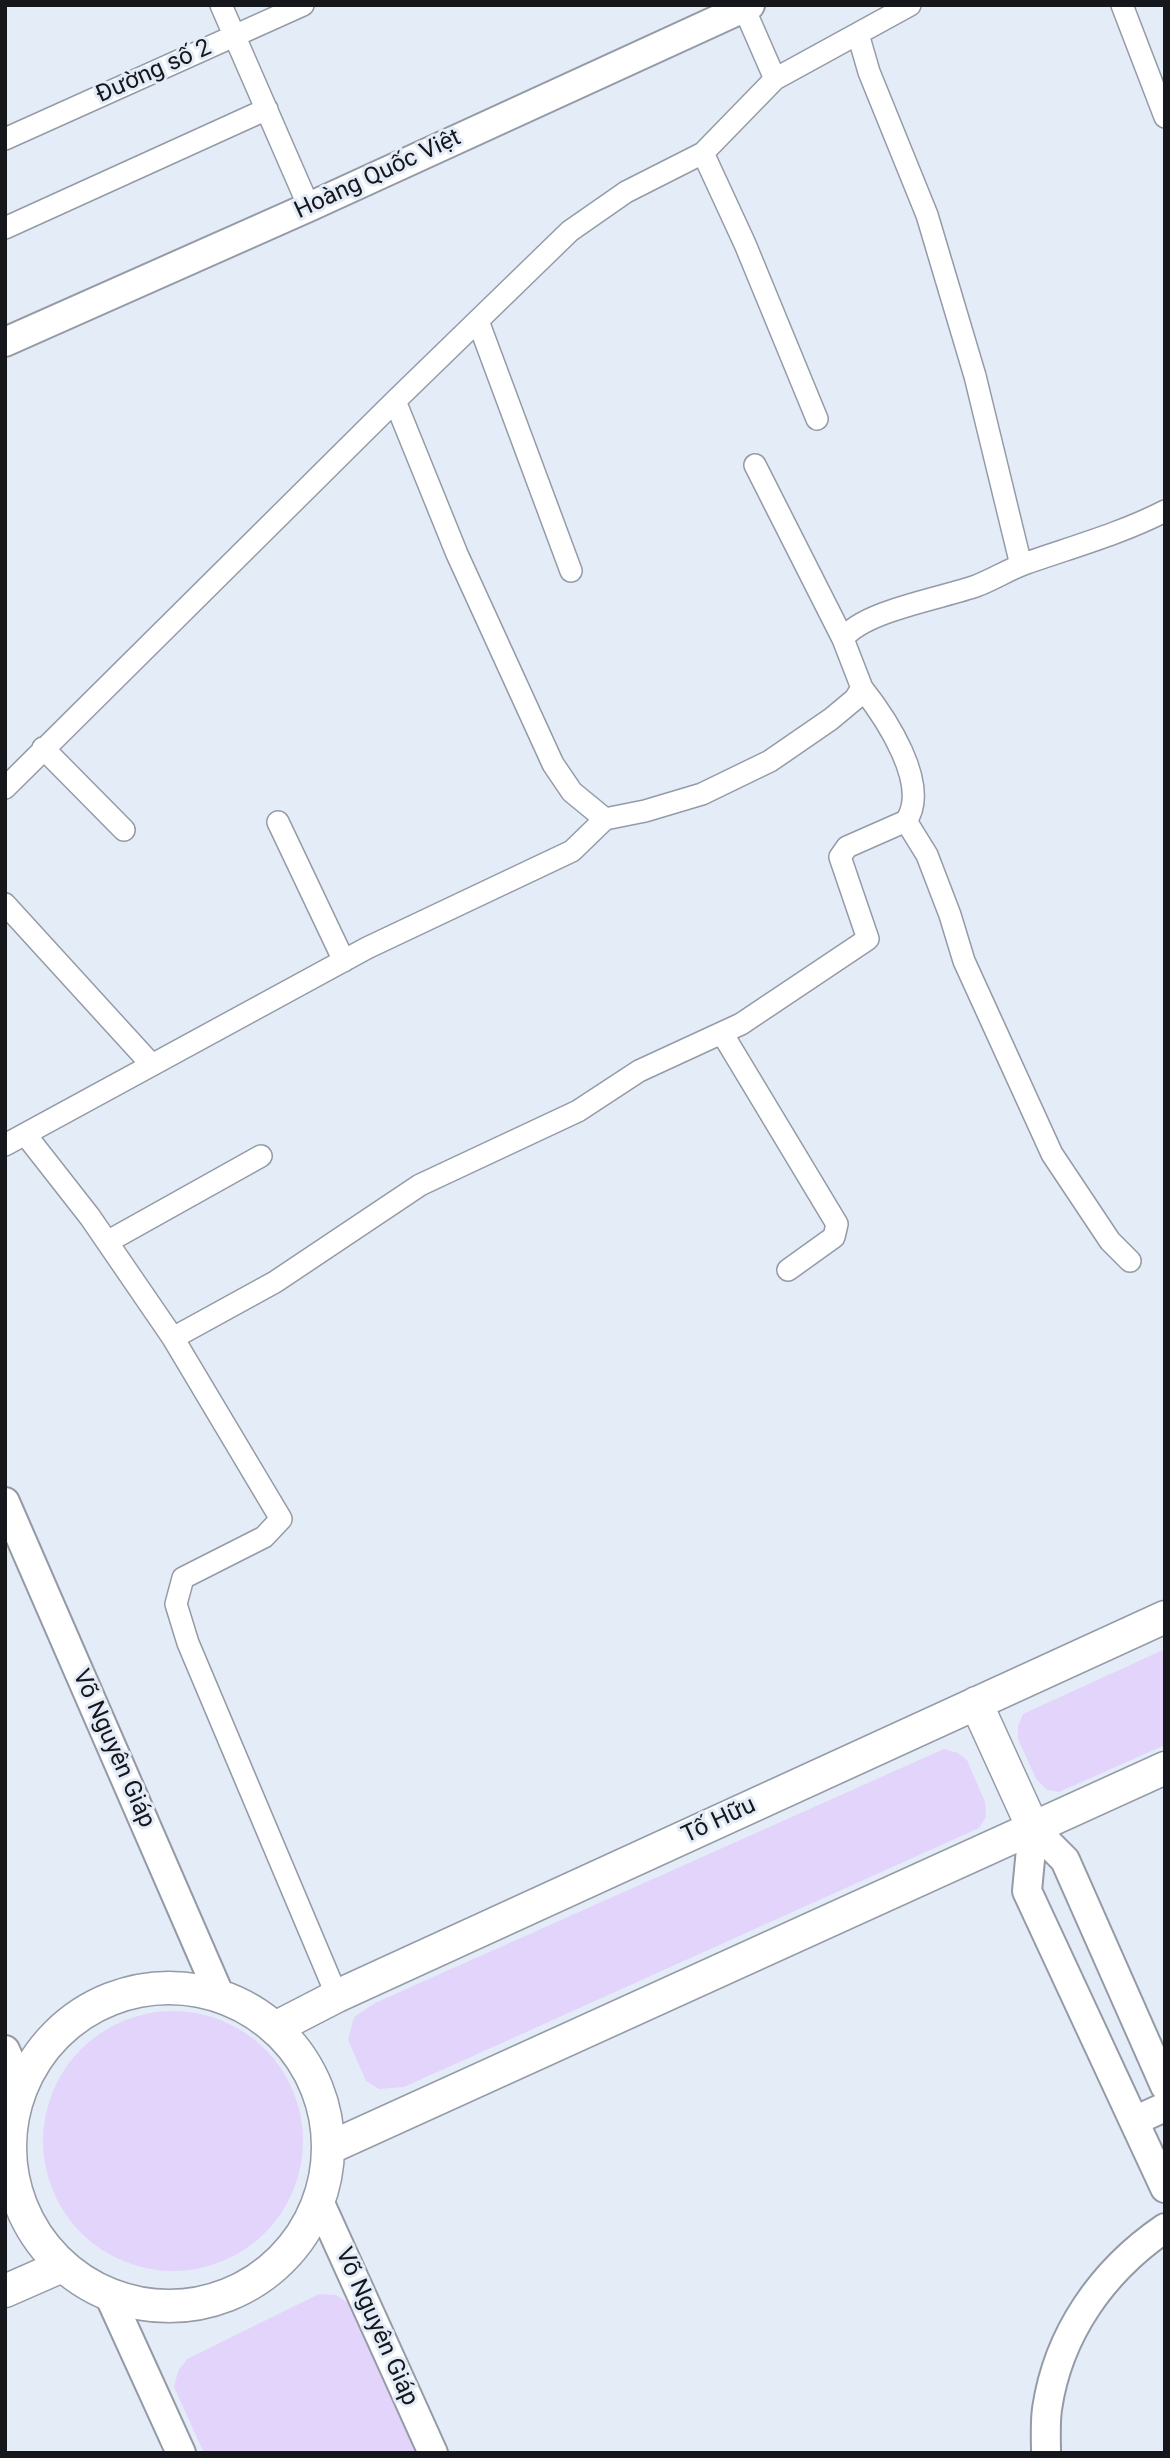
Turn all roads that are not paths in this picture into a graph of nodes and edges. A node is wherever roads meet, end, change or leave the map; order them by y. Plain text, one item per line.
1 (220, 5) edge
2 (303, 5) edge
3 (910, 5) edge
4 (1122, 5) edge
5 (738, 8) edge
6 (858, 34) junction
7 (235, 36) junction
8 (775, 79) junction
9 (267, 109) junction
10 (1165, 117) edge
11 (5, 139) edge
12 (703, 153) junction
13 (309, 207) junction
14 (5, 228) edge
15 (478, 321) junction
16 (5, 342) edge
17 (395, 401) junction
18 (817, 419) dead end
19 (755, 465) dead end
20 (1165, 511) edge
21 (1021, 565) junction
22 (570, 571) dead end
23 (843, 639) junction
24 (862, 688) junction
25 (43, 748) junction
26 (5, 788) edge
27 (605, 819) junction
28 (906, 821) junction
29 (278, 822) dead end
30 (124, 830) dead end
31 (5, 904) edge
32 (344, 961) junction
33 (722, 1033) junction
34 (151, 1064) junction
35 (25, 1134) junction
36 (5, 1145) edge
37 (261, 1156) dead end
38 (107, 1242) junction
39 (1130, 1261) dead end
40 (788, 1270) dead end
41 (173, 1338) junction
42 (5, 1502) edge
43 (12, 1537) edge
44 (1165, 1617) edge
45 (976, 1703) junction
46 (1165, 1768) edge
47 (1033, 1828) junction
48 (1111, 1964) junction
49 (1069, 1982) junction
50 (220, 1996) junction
51 (337, 1997) junction
52 (275, 2028) junction
53 (5, 2050) edge
54 (21, 2086) junction
55 (1165, 2086) edge
56 (1165, 2108) edge
57 (1134, 2121) junction
58 (329, 2148) junction
59 (7, 2151) edge
60 (1165, 2188) edge
61 (319, 2201) junction
62 (1165, 2228) edge
63 (62, 2266) junction
64 (5, 2291) edge
65 (109, 2295) junction
66 (181, 2453) edge
67 (433, 2453) edge
68 (1046, 2453) edge

1 - 7 street
2 - 7 street, Đường số 2
3 - 6 street
4 - 10 street
5 - 8 street
5 - 13 street, Hoàng Quốc Việt
6 - 8 street
6 - 21 street
7 - 9 street
7 - 11 street, Đường số 2
8 - 12 street
9 - 13 street
9 - 14 street
12 - 15 street
12 - 18 street
13 - 16 street, Hoàng Quốc Việt
15 - 17 street
15 - 22 street
17 - 25 street
17 - 27 street
19 - 23 street
20 - 21 street
21 - 23 street
23 - 24 street
24 - 27 street
24 - 28 street
25 - 26 street
25 - 30 street
27 - 32 street
28 - 33 street
28 - 39 street
29 - 32 street
31 - 34 street
32 - 34 street
33 - 40 street
33 - 41 street
34 - 35 street
35 - 36 street
35 - 38 street
37 - 38 street
38 - 41 street
41 - 51 street
42 - 43 street, Võ Nguyên Giáp
43 - 50 street, Võ Nguyên Giáp
44 - 45 main road, Tố Hữu
45 - 47 main road
45 - 51 main road, Tố Hữu
46 - 47 main road
47 - 48 street
47 - 49 street
47 - 58 main road
48 - 49 street
48 - 55 street
49 - 57 street
50 - 52 main road
50 - 54 main road
51 - 52 main road, Tố Hữu
52 - 58 main road
53 - 54 street
54 - 59 main road
56 - 57 street
57 - 60 street
58 - 61 main road
59 - 63 main road
61 - 65 main road
61 - 67 street, Võ Nguyên Giáp
62 - 68 street
63 - 64 main road
63 - 65 main road
65 - 66 street

